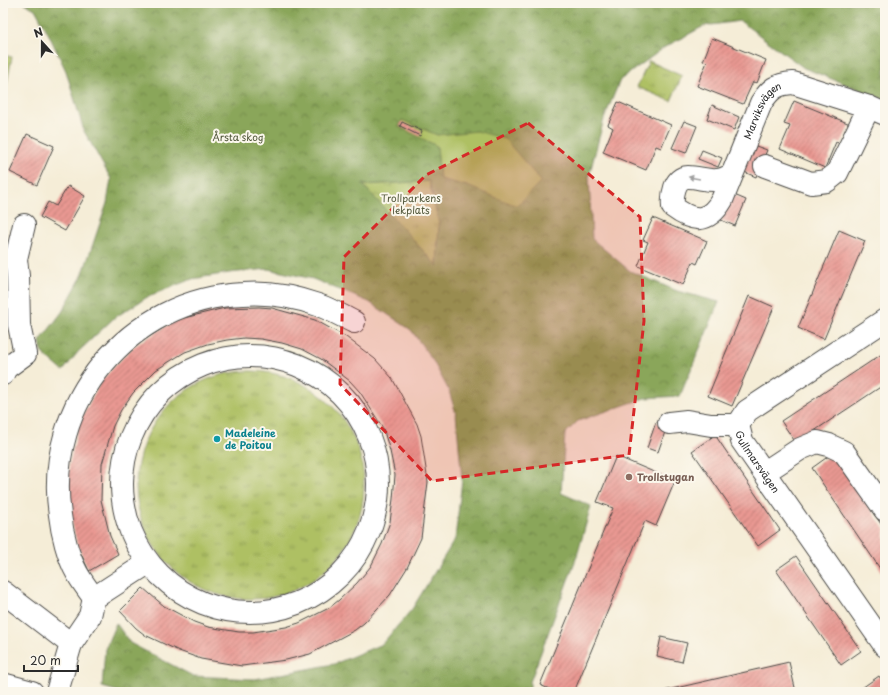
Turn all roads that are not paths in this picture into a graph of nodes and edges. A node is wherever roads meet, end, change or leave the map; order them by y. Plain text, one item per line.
1 (877, 110) edge
2 (765, 166) dead end
3 (731, 175) dead end
4 (24, 225) dead end
5 (11, 279) edge
6 (885, 320) edge
7 (354, 322) dead end
8 (3, 374) edge
9 (670, 423) dead end
10 (738, 424) junction
11 (765, 472) junction
12 (885, 510) edge
13 (148, 563) junction
14 (3, 592) edge
15 (94, 598) junction
16 (71, 644) junction
17 (885, 646) edge
18 (3, 684) edge
19 (32, 692) edge
20 (57, 692) edge

1 - 2 street
1 - 3 street, Marviksvägen
4 - 5 street
5 - 8 street
6 - 10 street, Gullmarsvägen
7 - 15 street
9 - 10 street
10 - 11 street, Gullmarsvägen
11 - 12 street
11 - 17 street, Gullmarsvägen
13 - 13 street
13 - 15 street
14 - 16 street
15 - 16 street
16 - 20 street
18 - 19 street

